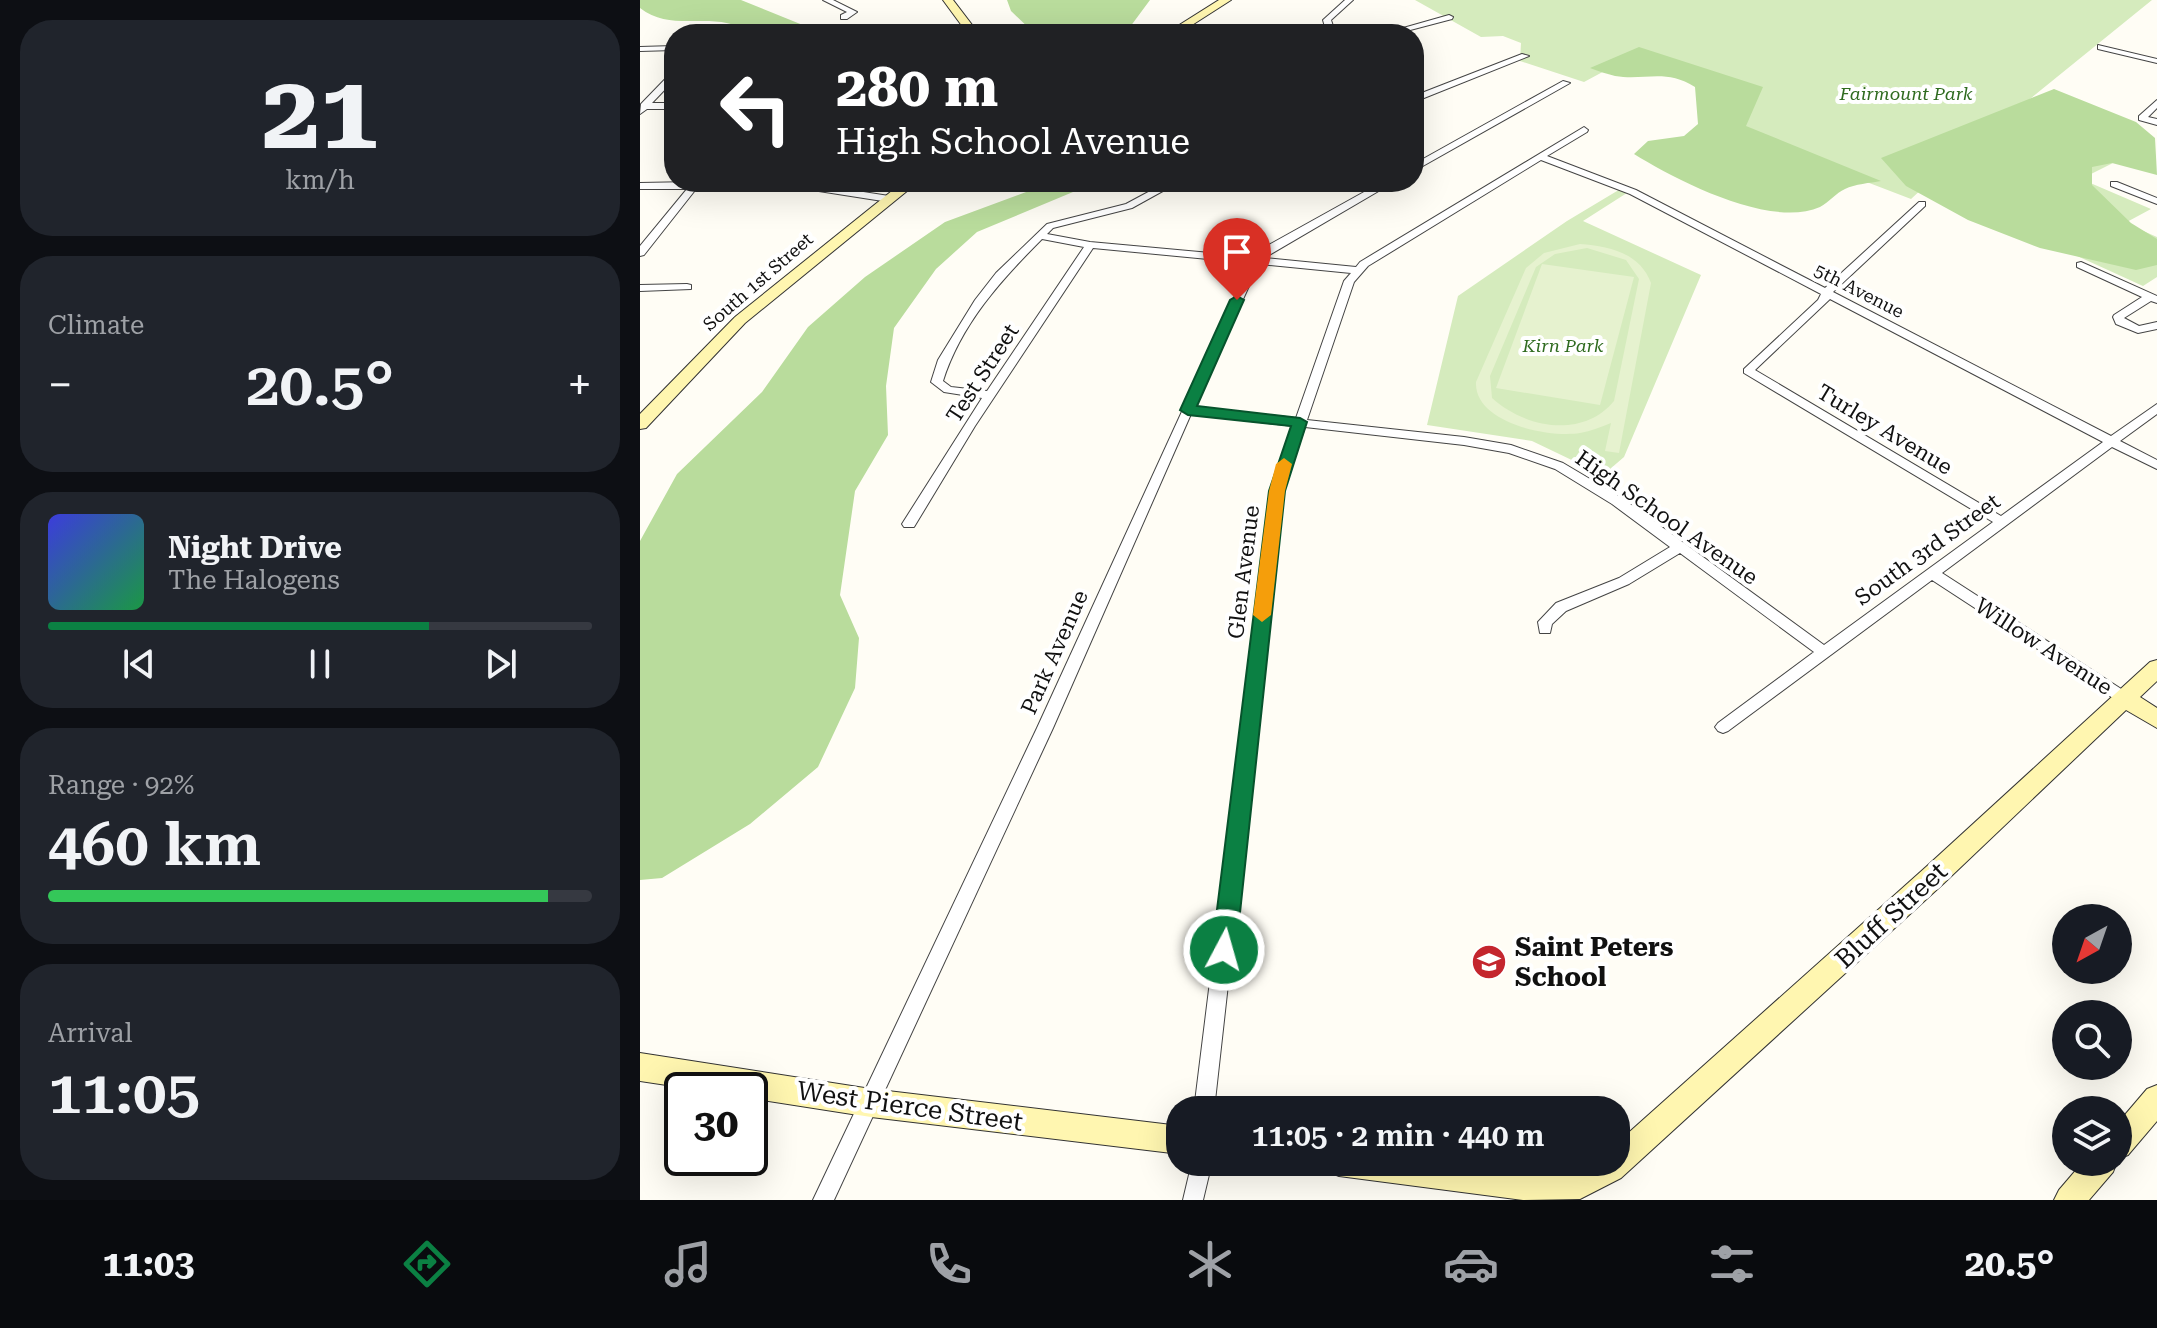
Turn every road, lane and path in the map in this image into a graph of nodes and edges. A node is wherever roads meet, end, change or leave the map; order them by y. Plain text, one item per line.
1 (827, 0) edge
2 (948, 0) edge
3 (1226, 0) edge
4 (1349, 0) edge
5 (844, 17) dead end
6 (1449, 17) dead end
7 (966, 24) edge
8 (1186, 24) edge
9 (1330, 24) edge
10 (1423, 24) edge
11 (2101, 47) dead end
12 (664, 48) edge
13 (640, 49) edge
14 (1525, 56) dead end
15 (2157, 61) edge
16 (1566, 83) dead end
17 (664, 85) edge
18 (1424, 95) edge
19 (2157, 103) edge
20 (664, 107) edge
21 (642, 108) edge
22 (2157, 122) edge
23 (1584, 130) dead end
24 (1541, 157) junction
25 (1424, 162) edge
26 (2114, 184) dead end
27 (664, 185) edge
28 (640, 186) edge
29 (690, 192) edge
30 (855, 192) edge
31 (898, 192) edge
32 (1155, 192) edge
33 (1371, 192) edge
34 (889, 199) junction
35 (2157, 201) edge
36 (1922, 204) dead end
37 (1041, 236) junction
38 (1090, 245) junction
39 (640, 253) edge
40 (1257, 260) junction
41 (2081, 265) dead end
42 (1356, 270) junction
43 (687, 287) dead end
44 (640, 288) edge
45 (1827, 295) junction
46 (2154, 298) edge
47 (2157, 325) edge
48 (990, 395) junction
49 (2157, 408) edge
50 (1188, 410) junction
51 (1300, 422) junction
52 (640, 424) edge
53 (2111, 441) junction
54 (2157, 465) edge
55 (2002, 522) junction
56 (909, 524) dead end
57 (1680, 547) junction
58 (1931, 573) junction
59 (1545, 629) dead end
60 (1824, 652) junction
61 (2157, 668) edge
62 (2124, 698) junction
63 (2157, 719) edge
64 (1723, 727) dead end
65 (640, 1067) edge
66 (1206, 1096) edge
67 (871, 1103) junction
68 (2153, 1111) edge
69 (2132, 1131) edge
70 (1166, 1138) edge
71 (1630, 1152) edge
72 (1199, 1176) edge
73 (1449, 1176) edge
74 (1596, 1176) edge
75 (2090, 1176) edge
76 (823, 1200) edge
77 (1193, 1200) edge
78 (2069, 1200) edge

1 - 5 street
2 - 7 main road
3 - 8 main road
4 - 9 street
6 - 10 street
11 - 15 street
12 - 13 street
14 - 18 street
16 - 25 street
17 - 21 street
19 - 22 street
20 - 21 street
23 - 24 street
24 - 42 street
24 - 45 street, 5th Avenue
26 - 35 street
27 - 28 street
29 - 39 street
30 - 34 street
31 - 34 main road, South 1st Street
32 - 37 street
33 - 40 street
34 - 52 main road, South 1st Street
36 - 45 street
37 - 38 street
37 - 48 street
38 - 40 street
38 - 48 street, Test Street
40 - 42 street
40 - 50 street, Park Avenue
41 - 46 street
42 - 51 street, Glen Avenue
43 - 44 street
45 - 53 street, 5th Avenue
45 - 55 street, Turley Avenue
46 - 47 street
48 - 56 street, Test Street
49 - 53 street, South 3rd Street
50 - 51 street, High School Avenue
50 - 67 street, Park Avenue
51 - 57 street, High School Avenue
51 - 66 street, Glen Avenue
53 - 54 street, 5th Avenue
53 - 55 street, South 3rd Street
55 - 58 street, South 3rd Street
57 - 59 street
57 - 60 street, High School Avenue
58 - 60 street, South 3rd Street
58 - 62 street, Willow Avenue
60 - 64 street, South 3rd Street
61 - 62 main road, Bluff Street
62 - 63 main road, Willow Avenue
62 - 71 main road, Bluff Street
65 - 67 main road, West Pierce Street
67 - 70 main road, West Pierce Street
67 - 76 street, Park Avenue
68 - 69 main road
72 - 77 street
73 - 74 main road, Bluff Street
75 - 78 main road

